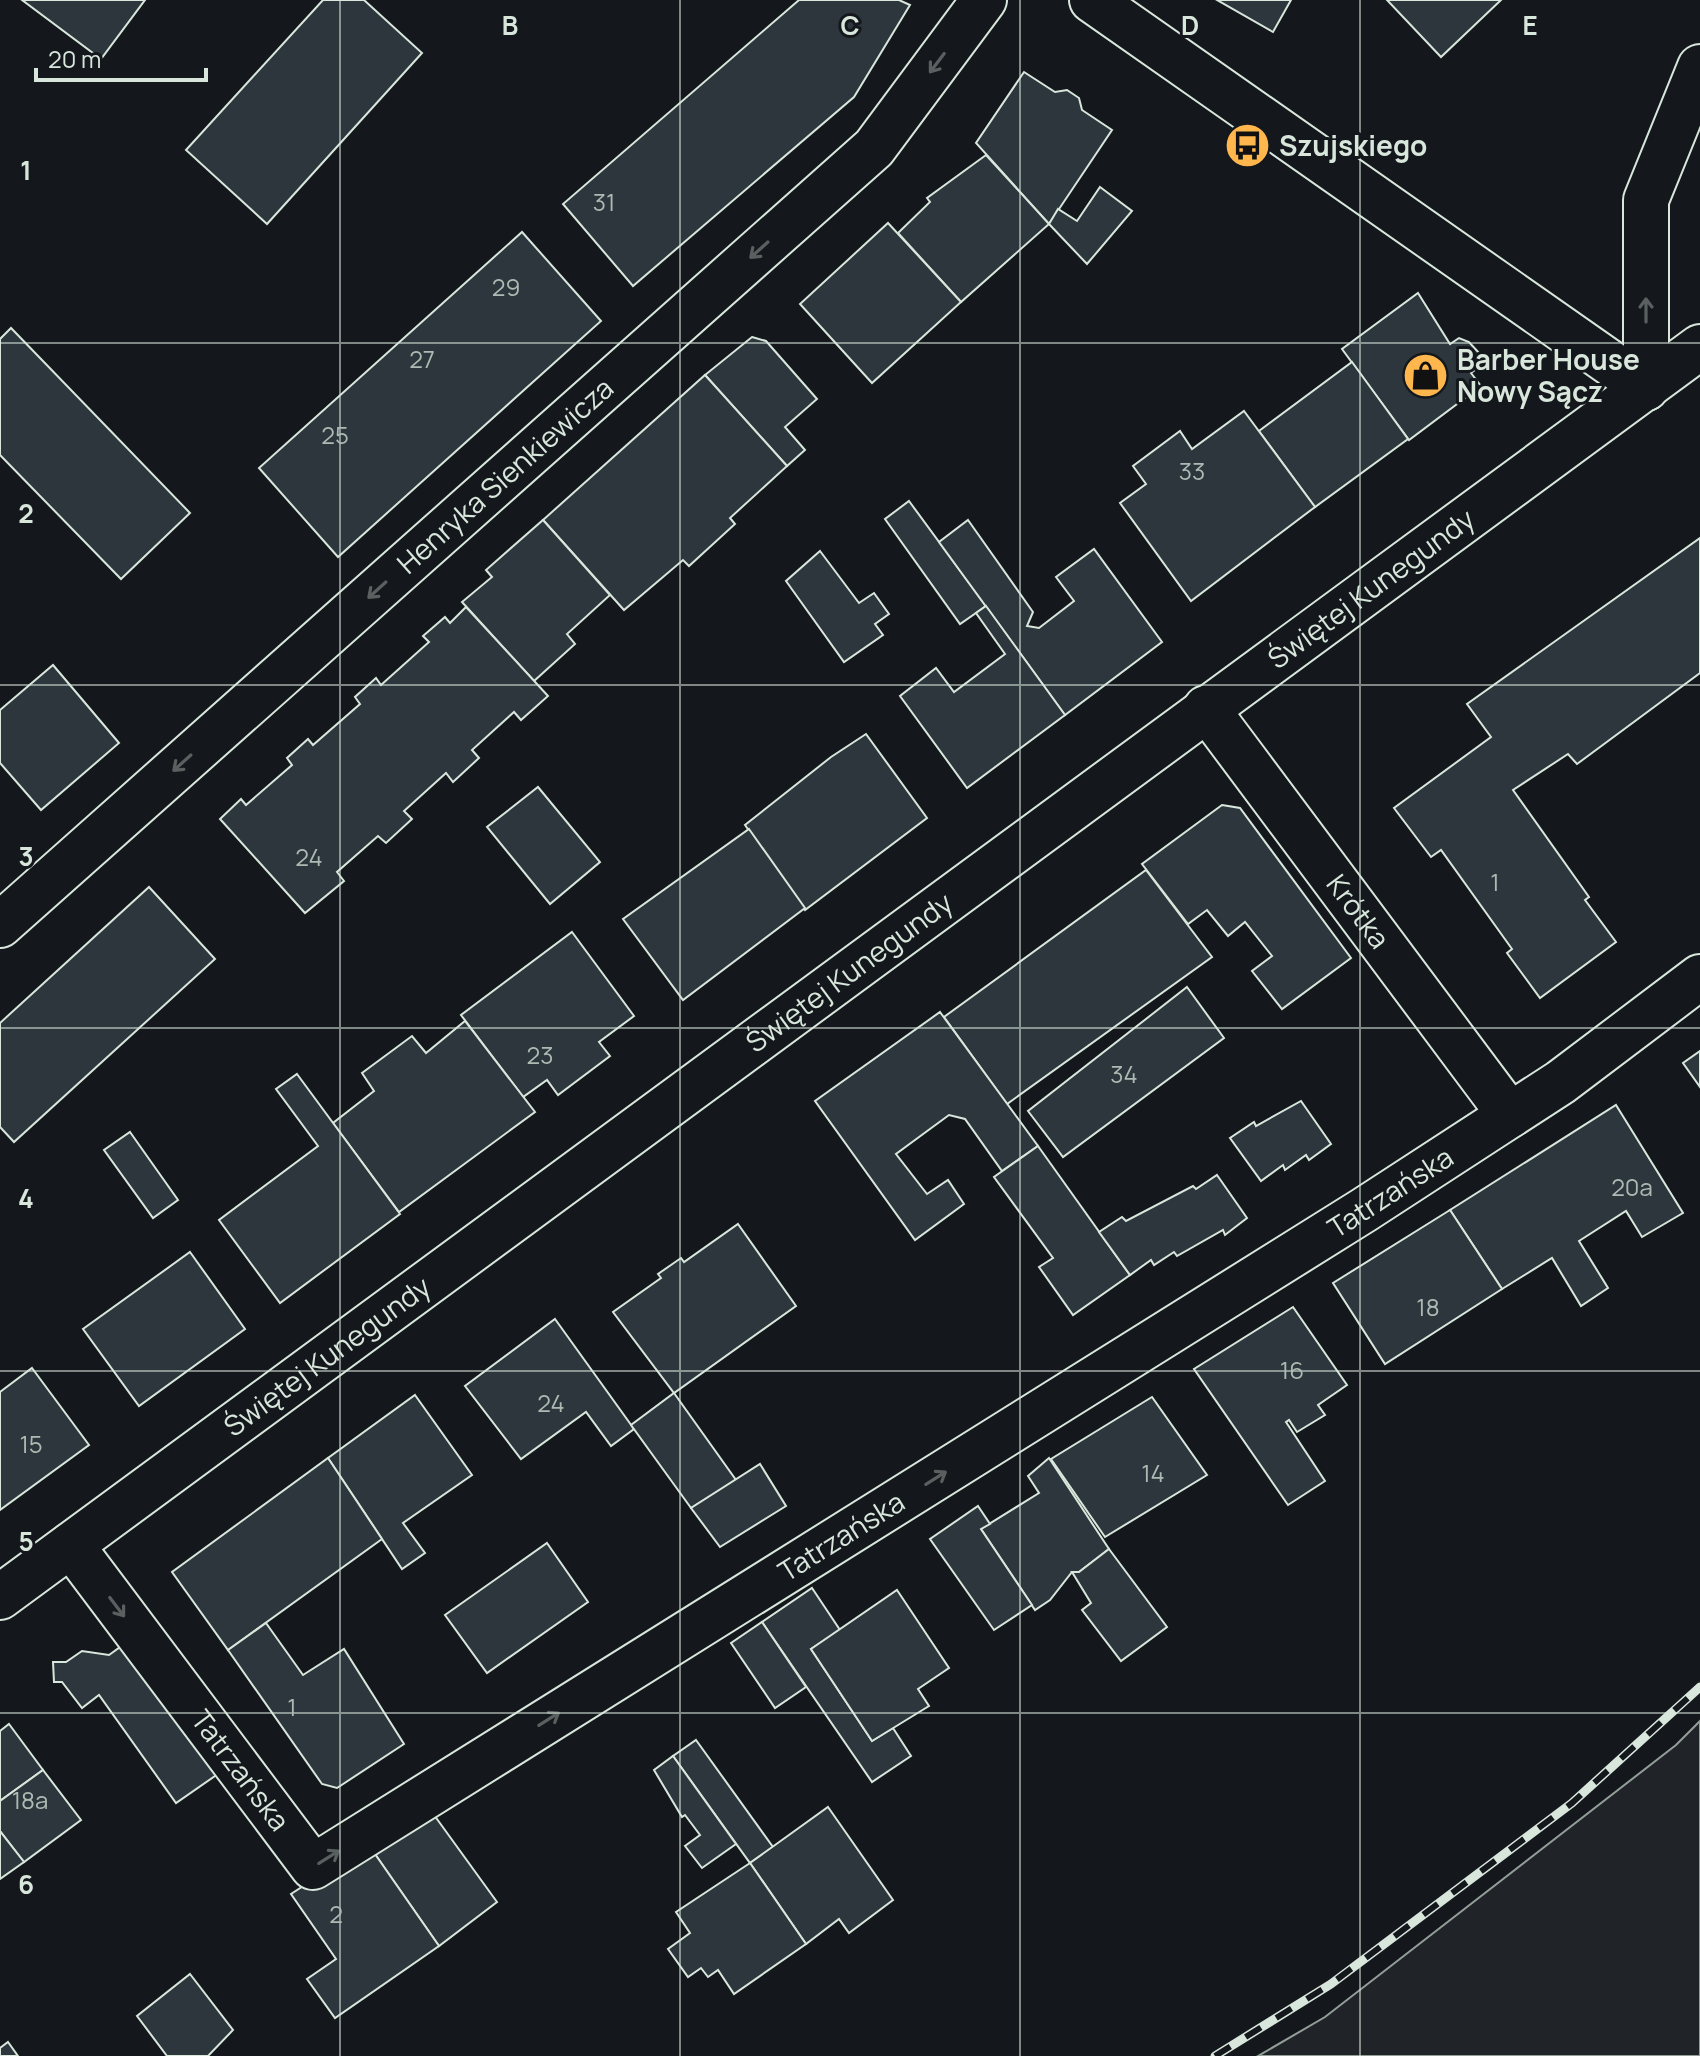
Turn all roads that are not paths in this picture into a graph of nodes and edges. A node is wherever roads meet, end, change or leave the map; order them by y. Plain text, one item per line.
1 (984, 0) edge
2 (1092, 0) edge
3 (1700, 67) edge
4 (1700, 347) edge
5 (1646, 388) junction
6 (1206, 708) junction
7 (0, 925) edge
8 (1700, 977) edge
9 (1510, 1115) junction
10 (71, 1545) junction
11 (0, 1597) edge

1 -> 7 street, Henryka Sienkiewicza
2 - 5 street
5 -> 3 street
4 - 5 street, Świętej Kunegundy
5 - 6 street, Świętej Kunegundy
6 - 9 street, Krótka
6 - 10 street, Świętej Kunegundy
8 - 9 street, Tatrzańska
10 -> 9 street, Tatrzańska
10 - 11 street, Świętej Kunegundy

